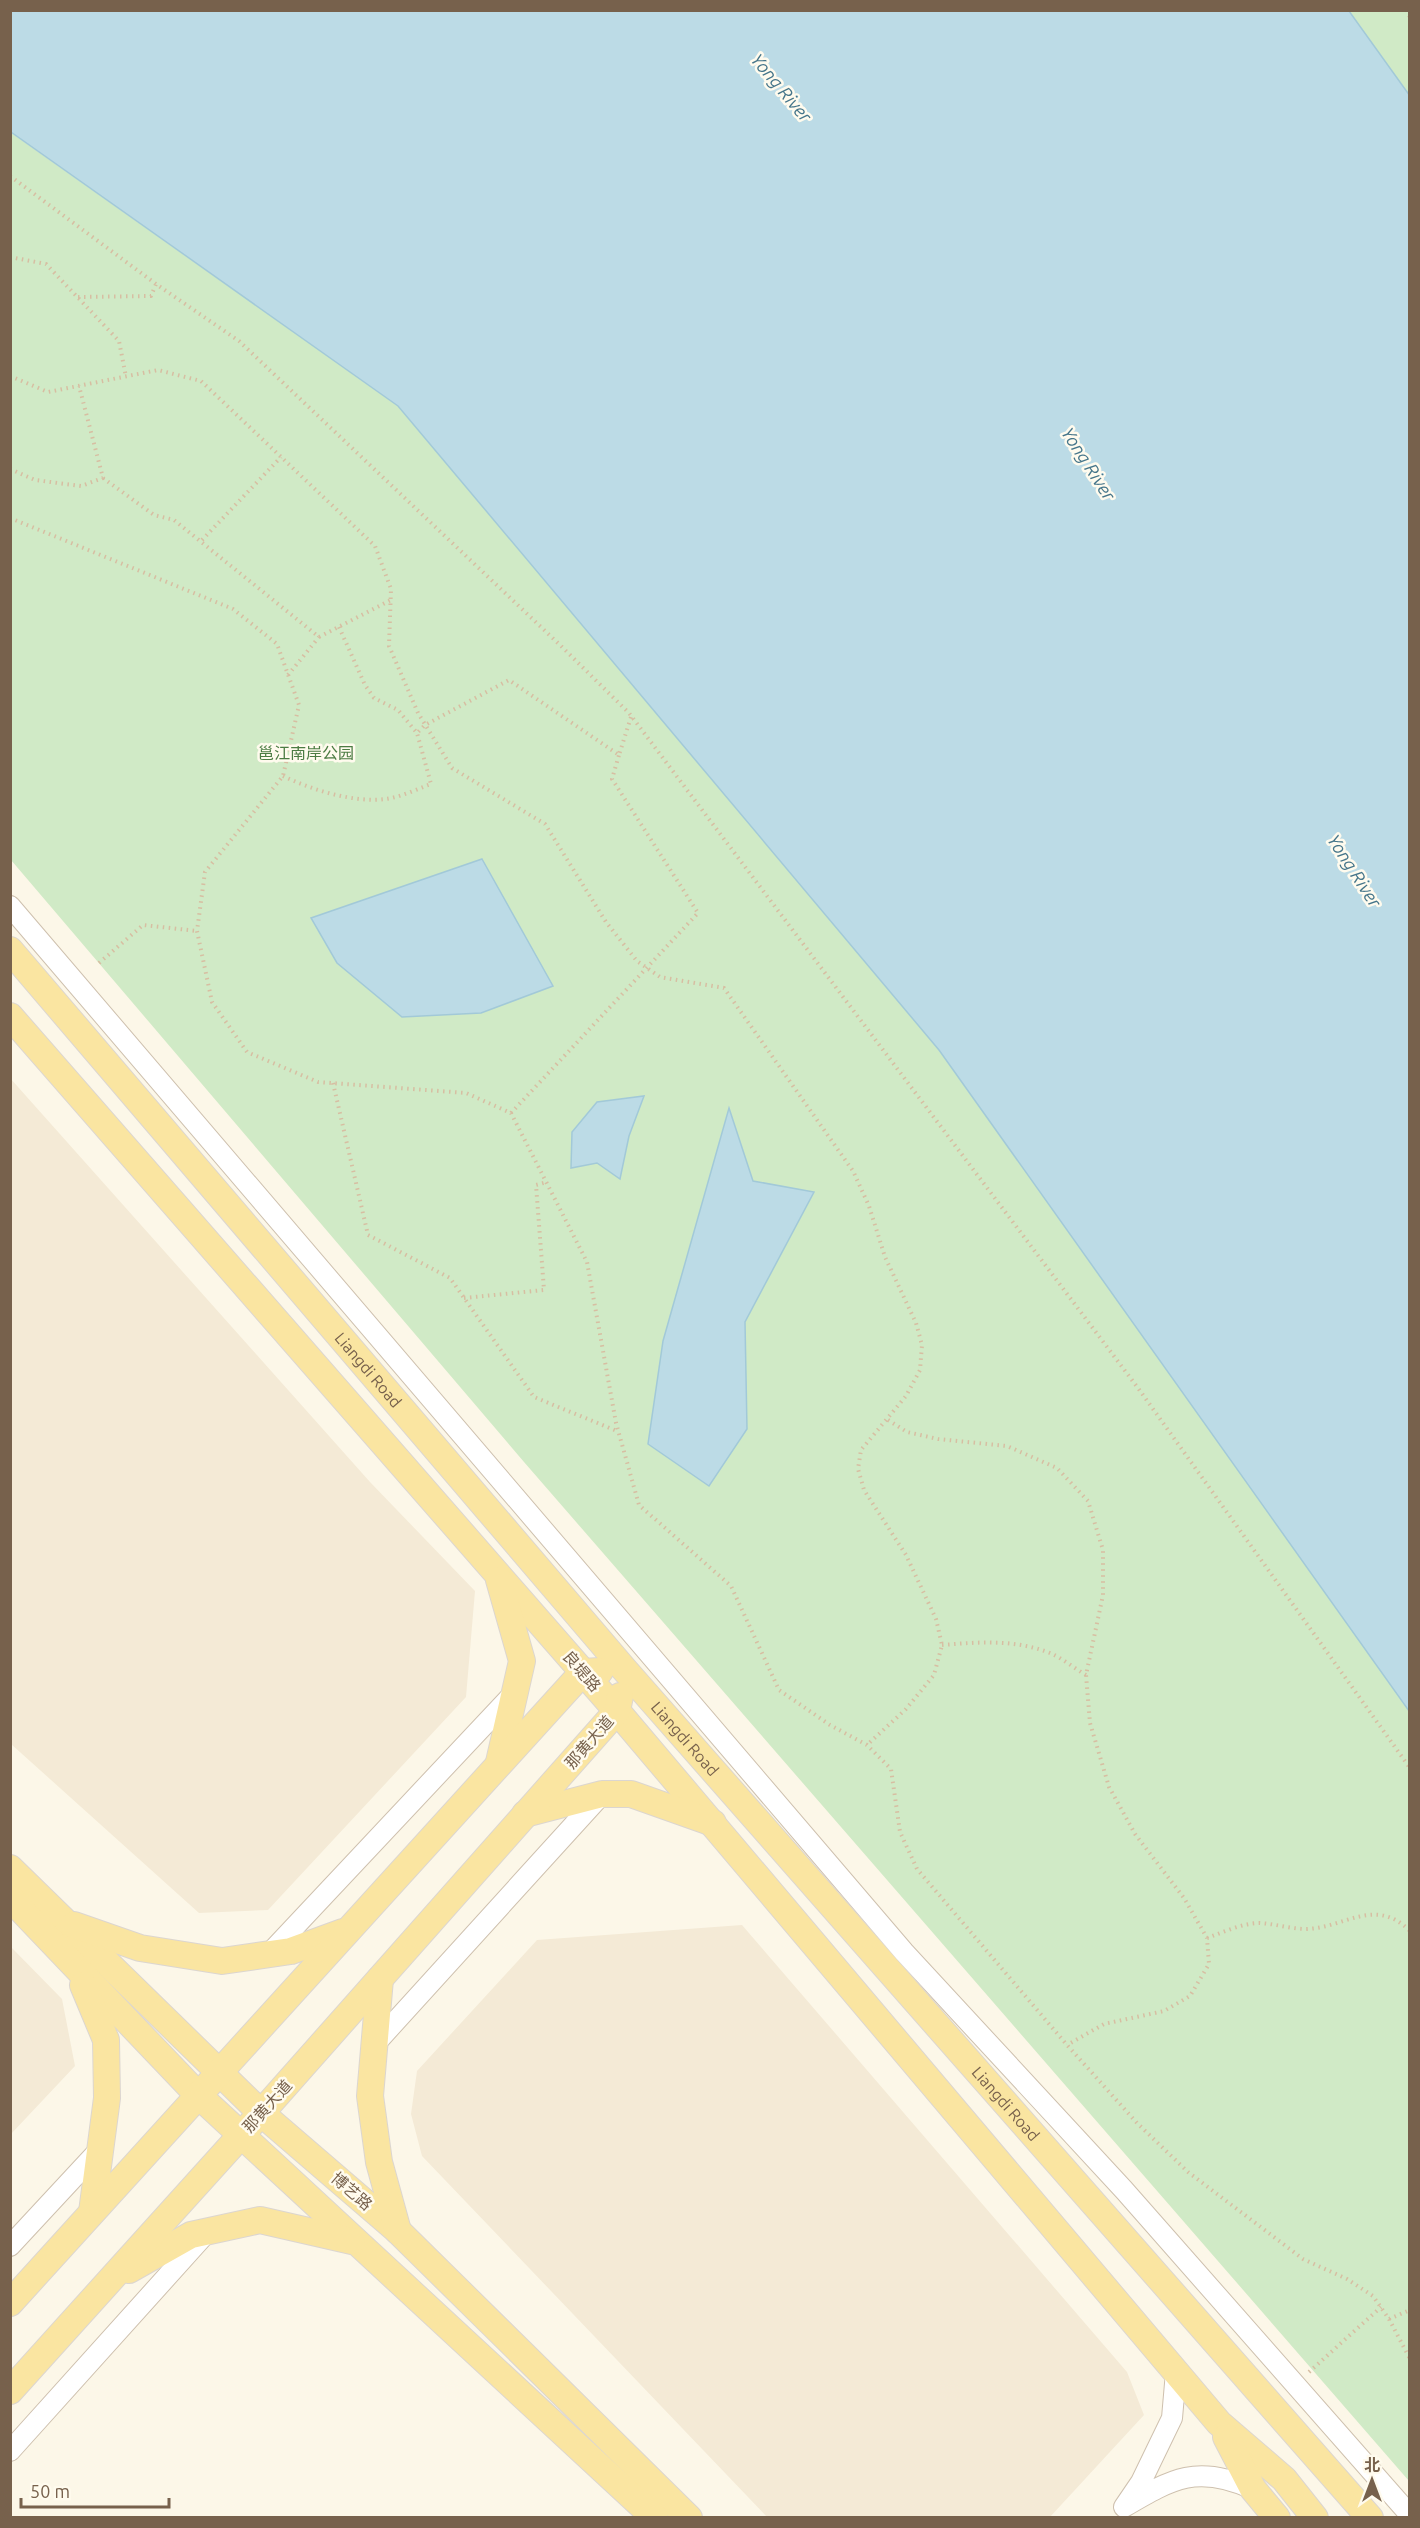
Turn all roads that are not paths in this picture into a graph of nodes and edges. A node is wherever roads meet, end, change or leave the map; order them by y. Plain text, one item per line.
1 (10, 906) edge
2 (10, 950) edge
3 (10, 1016) edge
4 (497, 1574) junction
5 (624, 1669) junction
6 (583, 1671) junction
7 (515, 1692) junction
8 (617, 1711) junction
9 (498, 1764) junction
10 (602, 1794) junction
11 (525, 1814) junction
12 (713, 1823) junction
13 (10, 1869) edge
14 (10, 1898) edge
15 (66, 1923) junction
16 (346, 1931) junction
17 (269, 1954) junction
18 (78, 1971) junction
19 (380, 1979) junction
20 (374, 2045) junction
21 (219, 2072) junction
22 (198, 2095) junction
23 (261, 2112) junction
24 (240, 2136) junction
25 (101, 2148) junction
26 (92, 2212) junction
27 (208, 2231) junction
28 (398, 2231) junction
29 (356, 2242) junction
30 (10, 2246) edge
31 (110, 2281) junction
32 (10, 2303) edge
33 (1176, 2372) junction
34 (10, 2391) edge
35 (1219, 2423) junction
36 (10, 2451) edge
37 (1253, 2489) junction
38 (1120, 2512) edge
39 (1410, 2516) edge
40 (655, 2517) edge
41 (690, 2517) edge
42 (1277, 2517) edge
43 (1315, 2517) edge
44 (1370, 2517) edge

1 - 39 street
2 - 5 main road, Liangdi Road
3 - 4 main road
4 - 6 main road, 良堤路
4 - 7 main road
5 - 6 main road
5 - 8 main road, 那黄大道
5 - 44 main road, Liangdi Road
6 - 8 main road, 良堤路
6 - 9 main road
7 - 9 main road
7 - 17 street
8 - 11 main road, 那黄大道
8 - 12 main road, 良堤路
9 - 16 main road
10 - 11 main road
10 - 12 main road
10 - 20 street
11 - 19 main road, 那黄大道
12 - 33 main road
13 - 15 main road, 博艺路
14 - 18 main road
15 - 17 main road
15 - 21 main road, 博艺路
16 - 17 main road
16 - 21 main road
18 - 22 main road
18 - 25 main road
19 - 20 main road
19 - 23 main road, 那黄大道
20 - 28 main road
21 - 22 main road
21 - 23 main road, 博艺路
22 - 24 main road
22 - 26 main road
23 - 24 main road, 那黄大道
23 - 28 main road, 博艺路
24 - 29 main road
24 - 31 main road, 那黄大道
25 - 26 main road
25 - 30 street
26 - 32 main road
27 - 29 main road
27 - 31 main road
27 - 36 street
28 - 41 main road, 博艺路
29 - 40 main road
31 - 34 main road, 那黄大道
33 - 35 main road
33 - 38 street
35 - 37 main road
35 - 43 main road
37 - 38 street
37 - 42 main road

